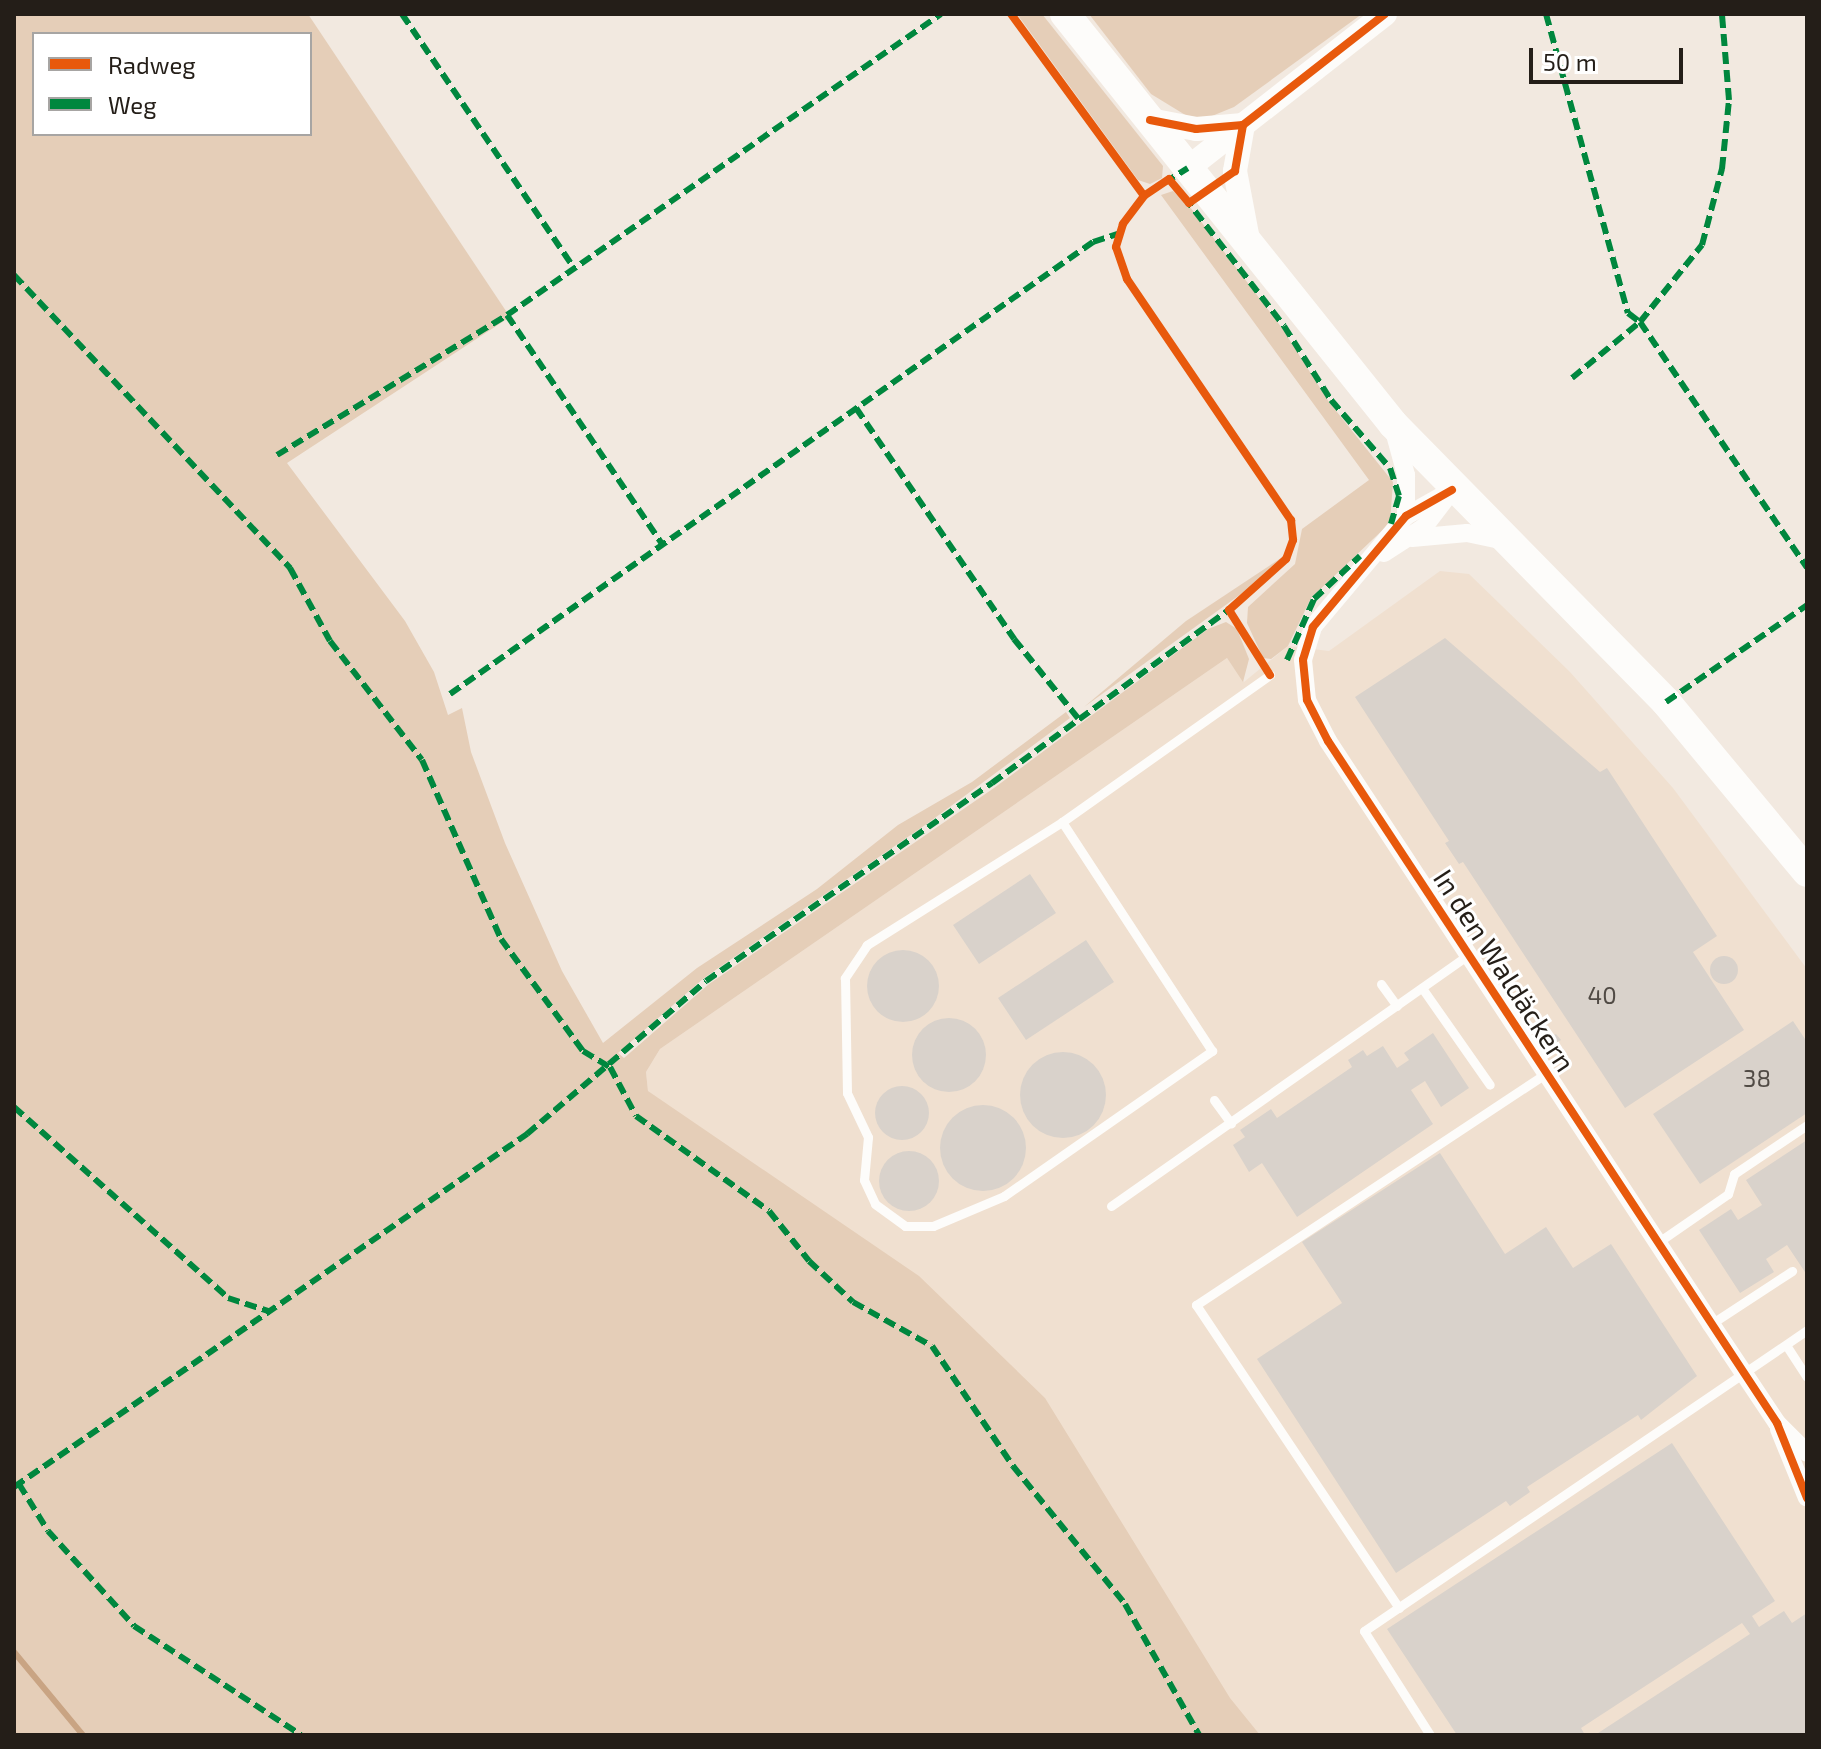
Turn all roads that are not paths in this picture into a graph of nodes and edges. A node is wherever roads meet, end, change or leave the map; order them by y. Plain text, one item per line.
1 (1065, 14) edge
2 (1385, 14) edge
3 (1150, 120) junction
4 (1243, 125) junction
5 (1188, 168) junction
6 (1249, 247) junction
7 (1393, 424) junction
8 (1452, 490) junction
9 (1406, 516) junction
10 (1409, 538) junction
11 (1501, 540) junction
12 (1375, 559) junction
13 (1270, 675) dead end
14 (1062, 822) junction
15 (1807, 872) edge
16 (1469, 954) junction
17 (1381, 984) dead end
18 (1422, 988) junction
19 (1397, 1006) junction
20 (1548, 1073) junction
21 (1490, 1085) dead end
22 (1214, 1100) dead end
23 (1231, 1123) junction
24 (1807, 1125) edge
25 (1111, 1206) dead end
26 (1657, 1243) junction
27 (1792, 1271) dead end
28 (1711, 1324) junction
29 (1807, 1330) edge
30 (1786, 1345) junction
31 (1744, 1373) junction
32 (1807, 1377) edge
33 (1777, 1423) junction
34 (1807, 1453) edge
35 (1807, 1498) edge
36 (1399, 1608) junction
37 (1430, 1735) edge

1 - 3 main road
2 - 4 street
3 - 4 street
3 - 5 main road
4 - 5 street
4 - 6 street
5 - 6 main road
6 - 7 main road
7 - 8 main road
7 - 9 street
8 - 9 street, In den Waldäckern
8 - 10 street, In den Waldäckern
8 - 11 main road
9 - 12 street, In den Waldäckern
10 - 11 street
10 - 12 street, In den Waldäckern
11 - 15 main road
12 - 16 street, In den Waldäckern
13 - 14 lane
14 - 14 lane
16 - 18 lane
16 - 20 street, In den Waldäckern
17 - 19 lane
18 - 19 lane
18 - 21 lane
19 - 23 lane
20 - 26 street, In den Waldäckern
20 - 36 lane
22 - 23 lane
23 - 25 lane
24 - 26 lane
26 - 28 street, In den Waldäckern
27 - 28 lane
28 - 31 street, In den Waldäckern
29 - 30 lane
30 - 31 lane
30 - 32 lane
31 - 33 street, In den Waldäckern
31 - 36 lane
33 - 34 street, In den Waldäckern
33 - 35 street, In den Waldäckern
36 - 37 lane

